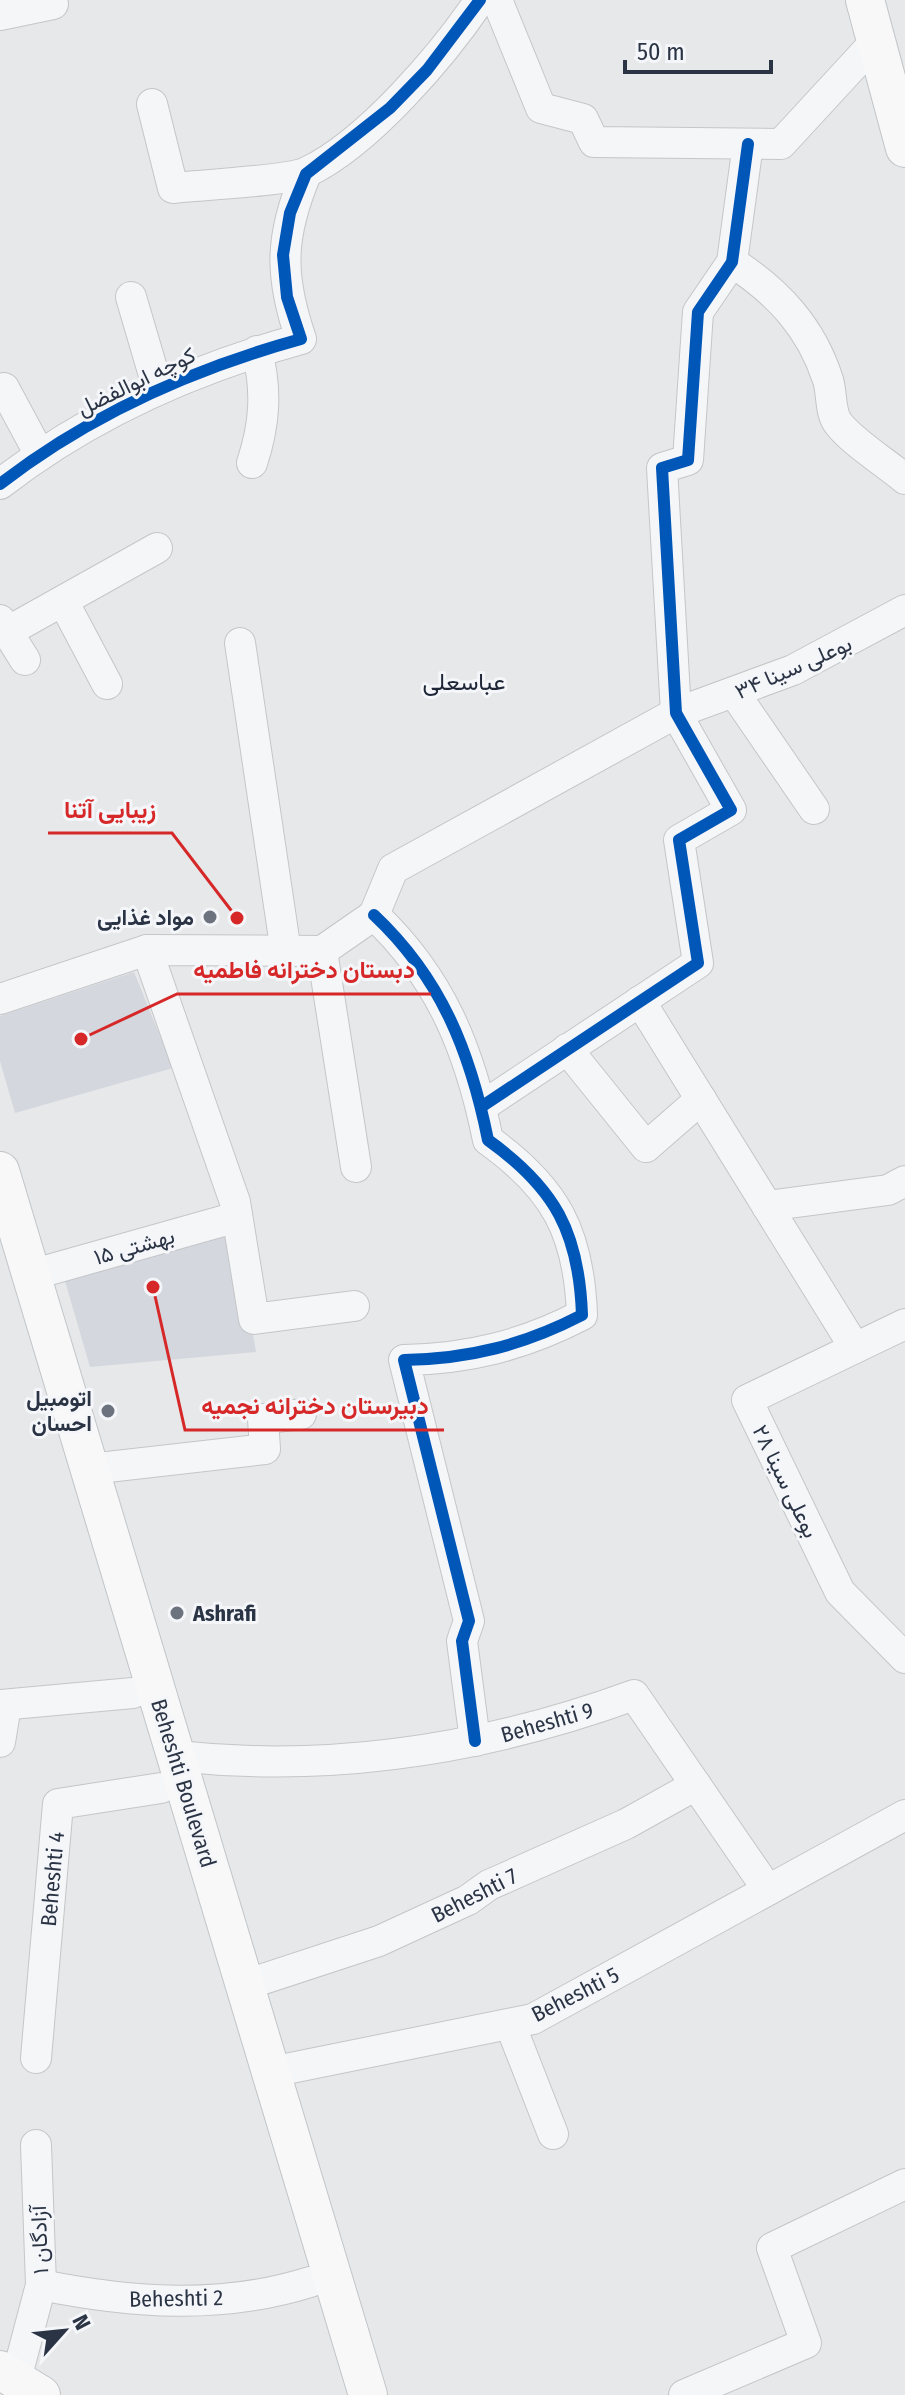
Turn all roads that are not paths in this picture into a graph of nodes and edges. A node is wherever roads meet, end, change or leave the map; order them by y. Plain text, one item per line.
1 (480, 0) edge
2 (497, 0) edge
3 (866, 0) edge
4 (53, 4) dead end
5 (0, 15) edge
6 (876, 41) junction
7 (152, 104) dead end
8 (748, 144) junction
9 (905, 148) edge
10 (306, 174) junction
11 (732, 262) junction
12 (131, 297) dead end
13 (257, 351) junction
14 (4, 388) dead end
15 (158, 389) junction
16 (40, 455) junction
17 (252, 463) dead end
18 (905, 479) edge
19 (0, 484) edge
20 (157, 548) dead end
21 (63, 601) junction
22 (905, 610) edge
23 (4, 626) edge
24 (240, 643) dead end
25 (25, 660) dead end
26 (107, 684) dead end
27 (735, 694) junction
28 (676, 713) junction
29 (814, 809) dead end
30 (374, 915) junction
31 (147, 950) junction
32 (322, 951) junction
33 (286, 952) junction
34 (0, 999) edge
35 (640, 1001) junction
36 (567, 1049) junction
37 (701, 1099) junction
38 (481, 1107) junction
39 (356, 1167) dead end
40 (0, 1171) edge
41 (905, 1181) edge
42 (767, 1206) junction
43 (237, 1217) junction
44 (0, 1251) edge
45 (31, 1275) junction
46 (354, 1306) dead end
47 (905, 1324) edge
48 (855, 1348) junction
49 (301, 1414) dead end
50 (90, 1469) junction
51 (905, 1658) edge
52 (133, 1693) junction
53 (3, 1705) edge
54 (475, 1741) junction
55 (0, 1742) edge
56 (169, 1772) junction
57 (696, 1785) junction
58 (905, 1815) edge
59 (768, 1890) junction
60 (245, 1985) junction
61 (510, 2024) junction
62 (36, 2058) dead end
63 (271, 2072) junction
64 (553, 2134) dead end
65 (36, 2145) dead end
66 (905, 2184) edge
67 (310, 2282) junction
68 (41, 2285) junction
69 (19, 2381) edge
70 (344, 2395) edge
71 (368, 2395) edge
72 (684, 2395) edge

1 - 10 street
2 - 8 street
3 - 6 main road
4 - 5 street
6 - 8 street
6 - 9 main road
7 - 10 street
8 - 11 street
10 - 13 street, کوچه ابوالفضل
11 - 18 street
11 - 28 street
12 - 15 street
13 - 15 street, کوچه ابوالفضل
13 - 17 street
14 - 16 street
15 - 16 street, کوچه ابوالفضل
16 - 19 street, کوچه ابوالفضل
20 - 21 street
21 - 23 street
21 - 26 street
22 - 27 street, بوعلی سینا ۳۴
23 - 25 street
24 - 33 street
27 - 28 street, بوعلی سینا ۳۴
27 - 29 street
28 - 30 street, بوعلی سینا ۳۴
28 - 35 street
30 - 32 street
30 - 38 street
31 - 33 street
31 - 34 street
31 - 43 street
32 - 33 street
32 - 39 street
35 - 36 street
35 - 37 street
36 - 37 street
36 - 38 street
37 - 42 street
38 - 54 street
40 - 45 main road, Beheshti Boulevard
41 - 42 street
42 - 48 street
43 - 45 street, بهشتی ۱۵
43 - 46 street
44 - 52 main road, Beheshti Boulevard
45 - 50 main road, Beheshti Boulevard
47 - 48 street, بوعلی سینا ۲۸
48 - 51 street, بوعلی سینا ۲۸
49 - 50 street
50 - 56 main road, Beheshti Boulevard
52 - 53 street
52 - 56 main road, Beheshti Boulevard
53 - 55 street
54 - 56 street, Beheshti 9
54 - 57 street, Beheshti 9
56 - 60 main road, Beheshti Boulevard
56 - 62 street, Beheshti 4
56 - 67 main road, Beheshti Boulevard
57 - 59 street, Beheshti 9
57 - 60 street, Beheshti 7
58 - 59 street, Beheshti 5
59 - 61 street, Beheshti 5
60 - 63 main road, Beheshti Boulevard
61 - 63 street, Beheshti 5
61 - 64 street
63 - 71 main road, Beheshti Boulevard
65 - 68 street, آزادگان ۱
66 - 72 street
67 - 68 street, Beheshti 2
67 - 70 main road, Beheshti Boulevard
68 - 69 street, آزادگان ۱

